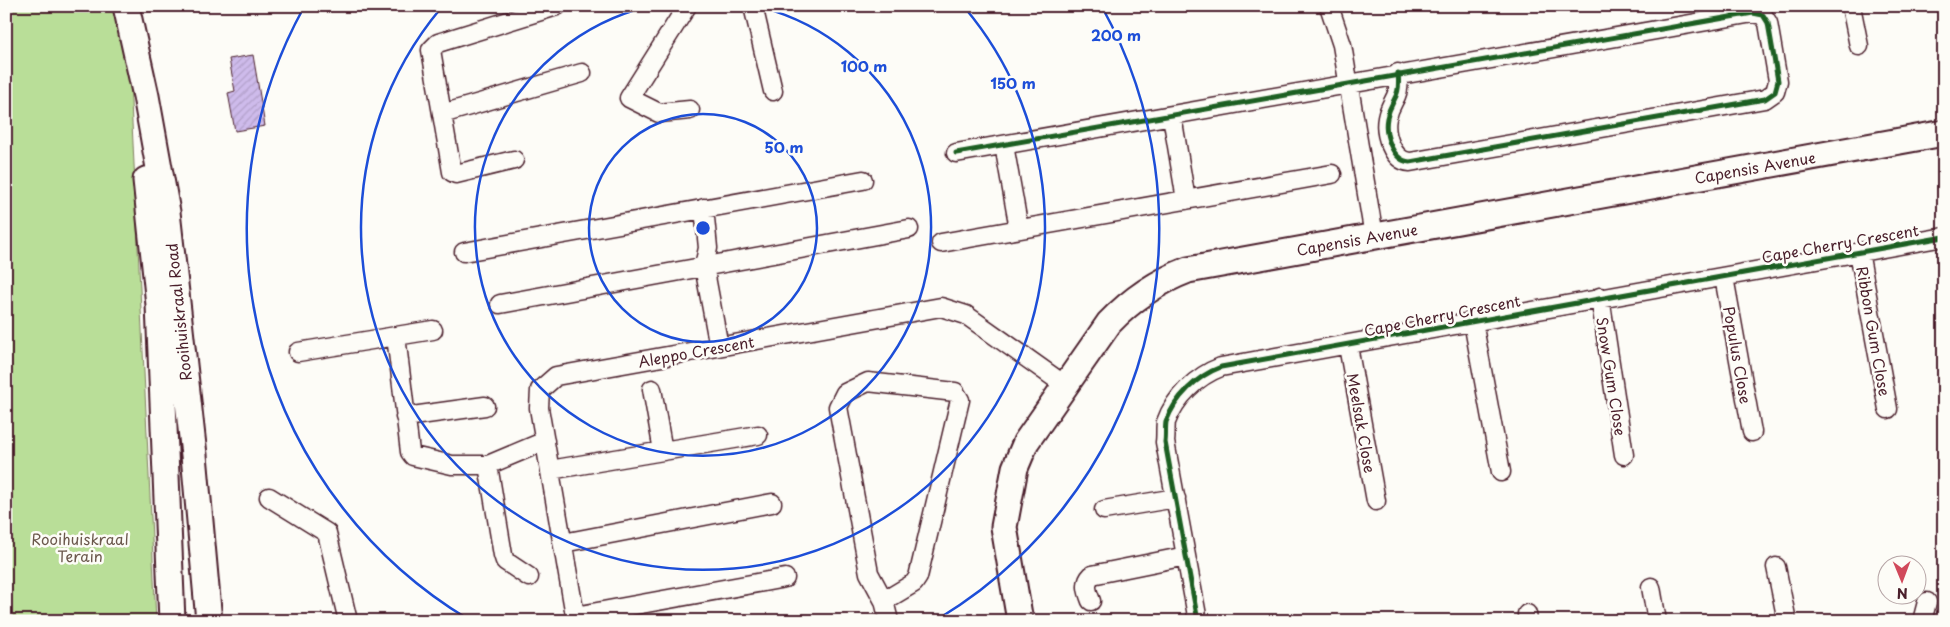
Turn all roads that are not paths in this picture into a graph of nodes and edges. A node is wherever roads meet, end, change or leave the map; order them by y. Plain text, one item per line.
1 (122, 6) edge
2 (126, 6) edge
3 (557, 6) edge
4 (687, 6) edge
5 (753, 6) edge
6 (1329, 6) edge
7 (1850, 6) edge
8 (1859, 46) dead end
9 (582, 73) dead end
10 (1398, 73) junction
11 (1348, 84) junction
12 (773, 91) dead end
13 (690, 110) dead end
14 (442, 114) junction
15 (1172, 116) junction
16 (1944, 133) edge
17 (1004, 145) junction
18 (956, 153) dead end
19 (514, 160) dead end
20 (1332, 174) dead end
21 (863, 180) dead end
22 (1186, 200) junction
23 (704, 208) junction
24 (909, 229) dead end
25 (1019, 229) junction
26 (1374, 236) junction
27 (1944, 237) edge
28 (941, 243) dead end
29 (464, 252) dead end
30 (1859, 252) junction
31 (704, 266) junction
32 (1724, 277) junction
33 (1600, 298) junction
34 (500, 304) dead end
35 (1473, 322) junction
36 (433, 330) dead end
37 (396, 336) junction
38 (1348, 346) junction
39 (719, 347) junction
40 (298, 352) dead end
41 (1066, 386) junction
42 (652, 389) dead end
43 (485, 406) dead end
44 (1888, 409) dead end
45 (406, 417) junction
46 (1752, 432) dead end
47 (758, 435) dead end
48 (545, 441) junction
49 (663, 451) junction
50 (1624, 455) dead end
51 (488, 465) junction
52 (550, 470) junction
53 (1501, 472) dead end
54 (269, 497) dead end
55 (1176, 498) junction
56 (1376, 501) dead end
57 (772, 503) dead end
58 (1104, 510) dead end
59 (563, 543) junction
60 (1186, 556) junction
61 (1776, 567) dead end
62 (529, 577) dead end
63 (784, 578) dead end
64 (1651, 587) dead end
65 (884, 601) junction
66 (1091, 601) dead end
67 (1926, 604) edge
68 (576, 618) edge
69 (172, 621) edge
70 (209, 621) edge
71 (348, 621) edge
72 (888, 621) edge
73 (1020, 621) edge
74 (1198, 621) edge
75 (1657, 621) edge
76 (1787, 621) edge
77 (1922, 621) edge

1 - 69 main road, Rooihuiskraal Road
2 - 70 main road, Rooihuiskraal Road
3 - 14 street
4 - 13 street
5 - 12 street
6 - 11 street
7 - 8 street
9 - 14 street
10 - 10 street
10 - 11 street
11 - 15 street
11 - 26 street
14 - 19 street
15 - 17 street
15 - 22 street
16 - 26 main road, Capensis Avenue
17 - 18 street
17 - 25 street
20 - 22 street
21 - 23 street
22 - 25 street
23 - 29 street
23 - 31 street
24 - 31 street
25 - 28 street
26 - 41 main road, Capensis Avenue
27 - 30 street, Cape Cherry Crescent
30 - 32 street, Cape Cherry Crescent
30 - 44 street, Ribbon Gum Close
31 - 34 street
31 - 39 street
32 - 33 street, Cape Cherry Crescent
32 - 46 street, Populus Close
33 - 35 street, Cape Cherry Crescent
33 - 50 street, Snow Gum Close
35 - 38 street, Cape Cherry Crescent
35 - 53 street
36 - 37 street
37 - 40 street
37 - 45 street
38 - 55 street, Cape Cherry Crescent
38 - 56 street, Meelsak Close
39 - 41 street, Aleppo Crescent
39 - 48 street, Aleppo Crescent
41 - 73 main road, Capensis Avenue
42 - 49 street
43 - 45 street
45 - 51 street
47 - 49 street
48 - 51 street
48 - 52 street, Aleppo Crescent
49 - 52 street
51 - 62 street
52 - 59 street, Aleppo Crescent
54 - 71 street
55 - 58 street
55 - 60 street, Cape Cherry Crescent
57 - 59 street
59 - 68 street, Aleppo Crescent
60 - 66 street
60 - 74 street, Cape Cherry Crescent
61 - 76 street
63 - 68 street
64 - 75 street
65 - 65 street
65 - 72 street
67 - 77 street

